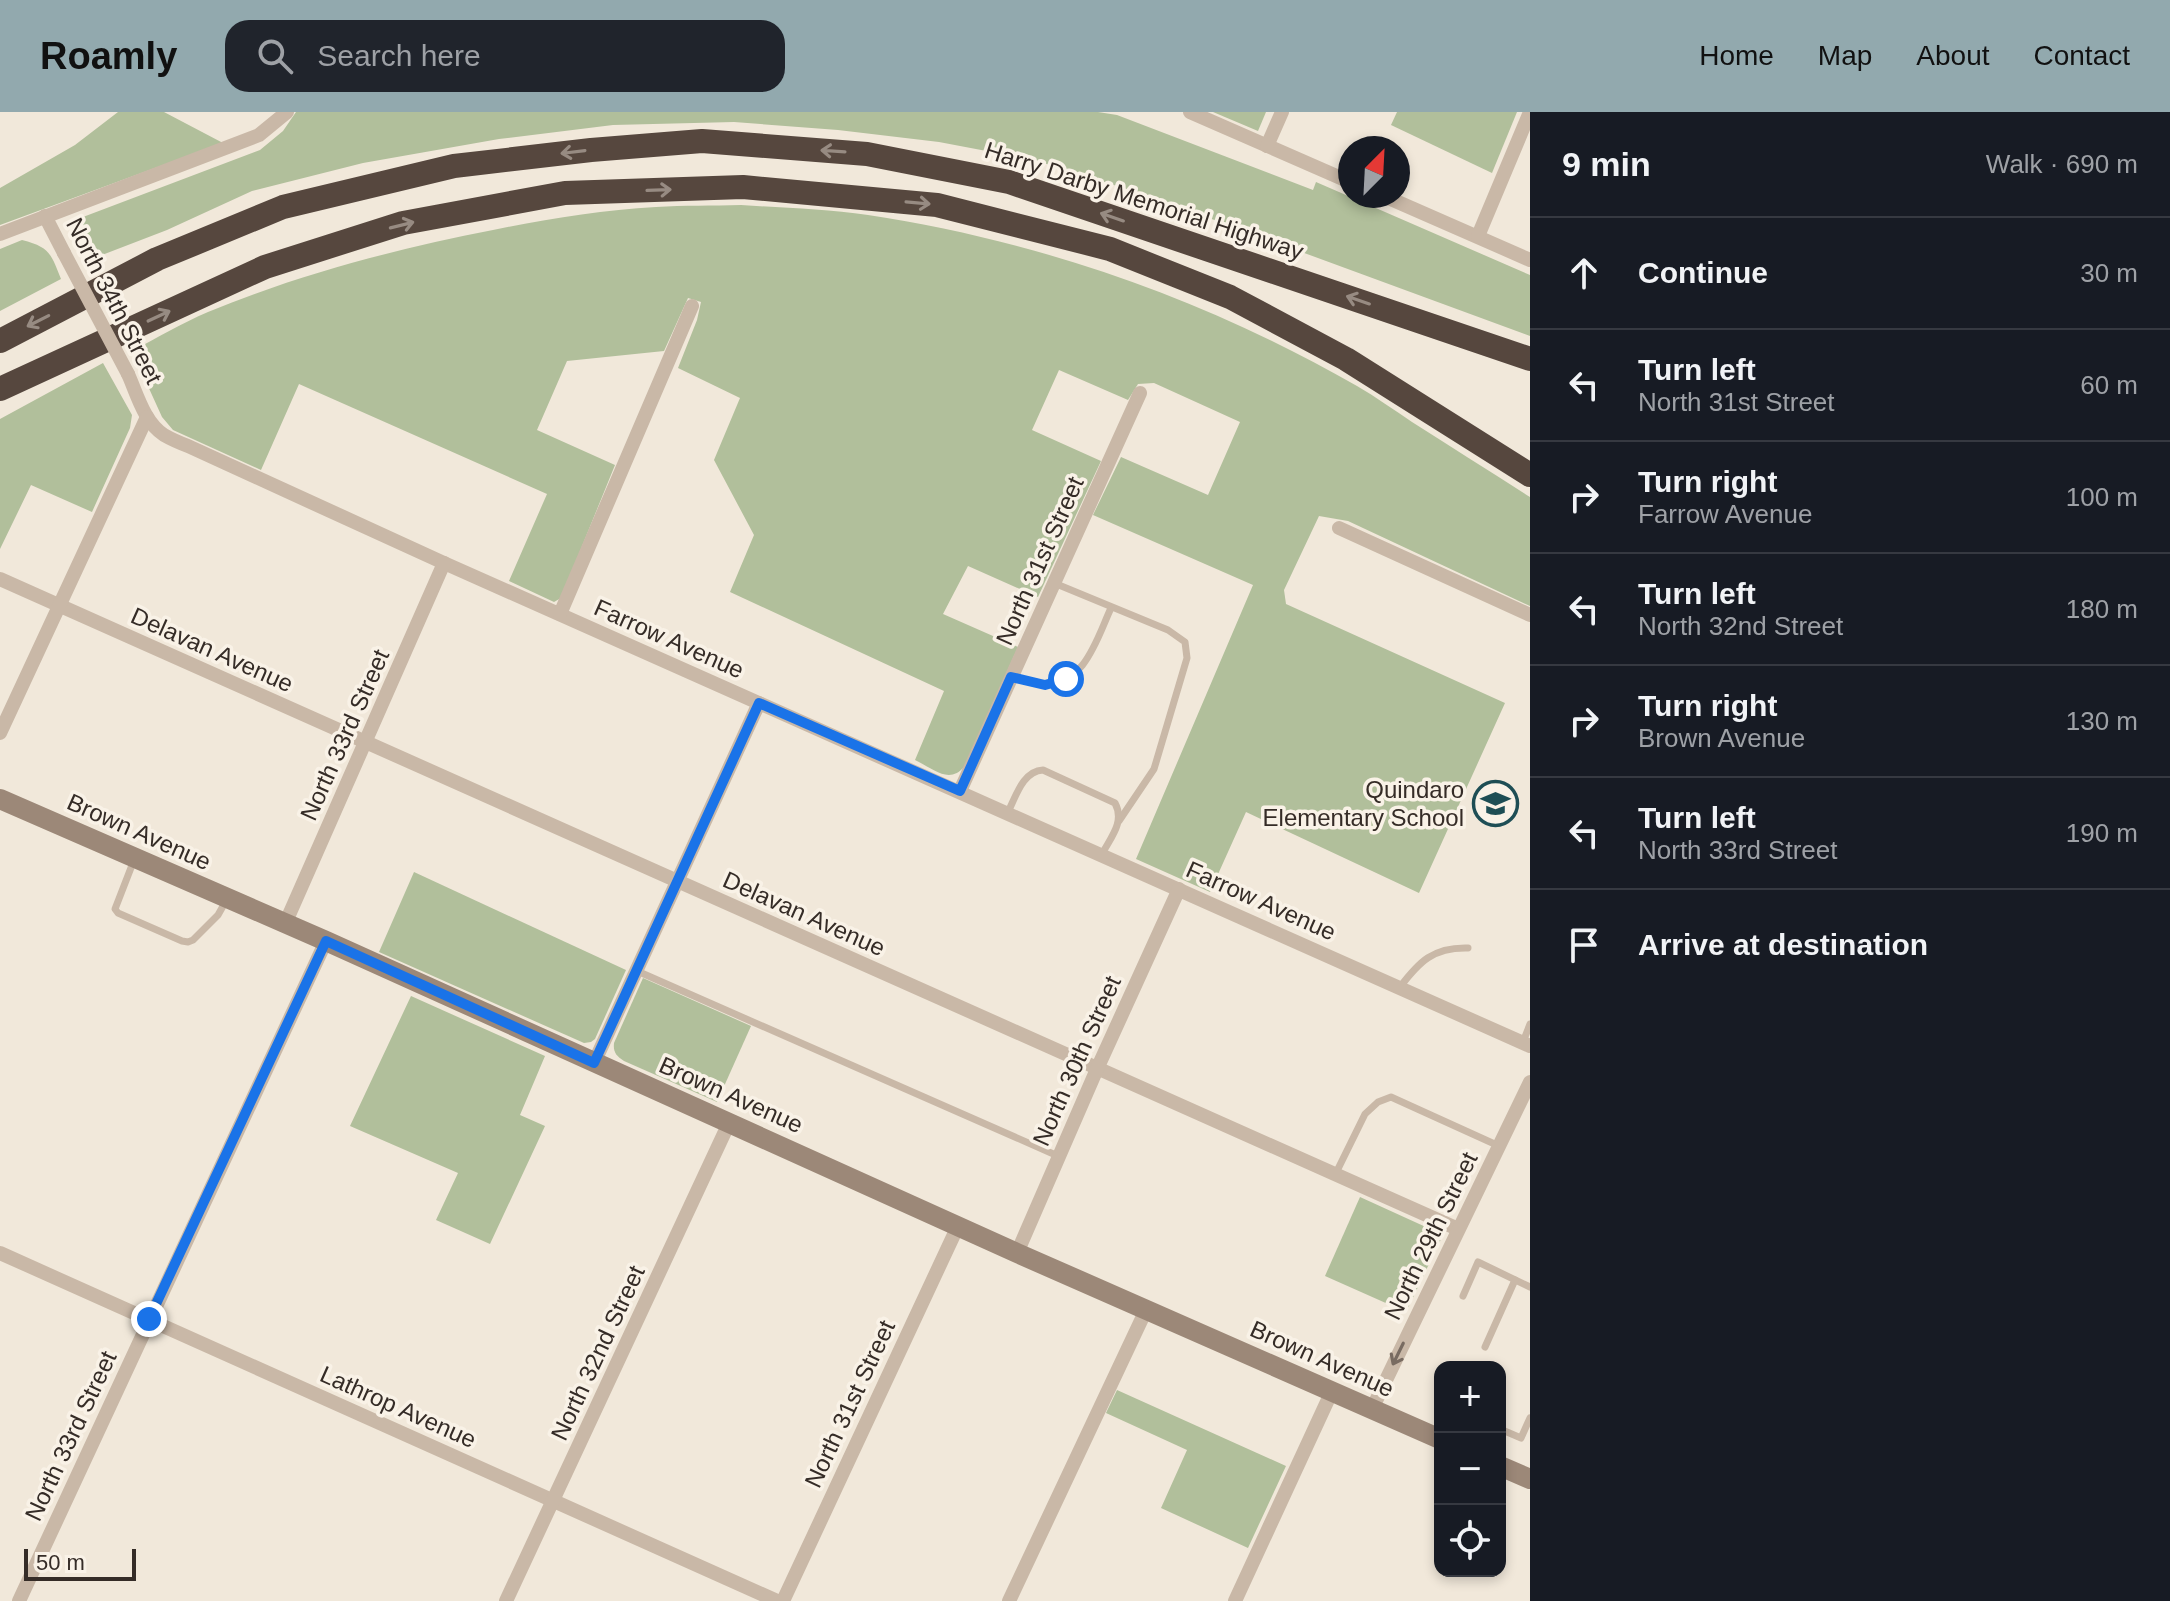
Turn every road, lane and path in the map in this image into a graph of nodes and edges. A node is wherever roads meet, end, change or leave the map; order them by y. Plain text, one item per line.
1 (287, 112) edge
2 (1190, 112) edge
3 (1282, 112) edge
4 (1530, 112) edge
5 (1267, 146) junction
6 (1338, 177) edge
7 (1410, 207) edge
8 (45, 216) junction
9 (0, 234) edge
10 (1478, 236) junction
11 (1530, 260) edge
12 (692, 306) dead end
13 (1432, 325) junction
14 (0, 341) edge
15 (1530, 359) edge
16 (1530, 376) edge
17 (4, 389) edge
18 (1140, 393) dead end
19 (147, 417) junction
20 (1530, 475) edge
21 (1339, 528) dead end
22 (444, 563) junction
23 (0, 579) edge
24 (1054, 583) junction
25 (60, 606) junction
26 (1111, 608) junction
27 (560, 614) junction
28 (1530, 615) edge
29 (1011, 677) junction
30 (759, 703) junction
31 (0, 733) edge
32 (366, 743) junction
33 (960, 791) junction
34 (0, 799) edge
35 (1008, 812) junction
36 (1119, 821) junction
37 (1102, 854) junction
38 (135, 858) junction
39 (678, 882) junction
40 (1179, 889) junction
41 (227, 899) junction
42 (285, 924) junction
43 (326, 941) junction
44 (1468, 948) dead end
45 (637, 971) junction
46 (1400, 987) junction
47 (1530, 1024) edge
48 (1526, 1044) edge
49 (594, 1063) junction
50 (1097, 1069) junction
51 (1530, 1082) edge
52 (729, 1123) junction
53 (1499, 1146) junction
54 (1058, 1156) junction
55 (1335, 1175) junction
56 (958, 1226) junction
57 (1458, 1229) junction
58 (0, 1253) edge
59 (1017, 1253) junction
60 (1515, 1280) junction
61 (1530, 1287) edge
62 (1463, 1296) dead end
63 (1146, 1310) junction
64 (149, 1319) junction
65 (1485, 1347) dead end
66 (1332, 1391) junction
67 (1372, 1409) junction
68 (1530, 1418) edge
69 (1506, 1432) edge
70 (1434, 1436) edge
71 (1506, 1469) edge
72 (1530, 1479) edge
73 (553, 1500) junction
74 (19, 1601) edge
75 (506, 1601) edge
76 (780, 1601) edge
77 (1009, 1601) edge
78 (1235, 1601) edge

1 - 8 street, North 34th Street
2 - 5 street
3 - 5 street
4 - 10 street
5 - 6 street
7 - 10 street
8 - 9 street
8 - 19 street, North 34th Street, bridge
10 - 11 street
12 - 27 street
13 -> 14 highway, Harry Darby Memorial Highway
13 - 15 highway, Harry Darby Memorial Highway
13 - 16 highway
17 -> 20 highway
18 - 24 street, North 31st Street
19 - 22 street, Farrow Avenue
19 - 25 street, North 34th Street
21 - 28 street
22 - 27 street, Farrow Avenue
22 - 32 street, North 33rd Street
23 - 25 street, Delavan Avenue
24 - 26 lane
24 - 29 street, North 31st Street
25 - 31 street, North 34th Street
25 - 32 street, Delavan Avenue
26 - 29 lane
26 - 36 lane
27 - 30 street, Farrow Avenue
29 - 33 street, North 31st Street
30 - 33 street, Farrow Avenue
30 - 39 street
32 - 39 street, Delavan Avenue
32 - 42 street, North 33rd Street
33 - 35 street, Farrow Avenue
34 - 38 main road, Brown Avenue
35 - 36 lane
35 - 37 street, Farrow Avenue
36 - 37 lane
37 - 40 street, Farrow Avenue
38 - 41 main road, Brown Avenue
38 - 41 lane
39 - 45 street
39 - 50 street, Delavan Avenue
40 - 46 street, Farrow Avenue
40 - 50 street, North 30th Street
41 - 42 main road, Brown Avenue
42 - 43 main road, Brown Avenue
43 - 49 main road, Brown Avenue
43 - 64 street, North 33rd Street
44 - 46 lane
45 - 49 street
45 - 54 lane
46 - 48 street, Farrow Avenue
47 - 48 lane
49 - 52 main road, Brown Avenue
50 - 54 street, North 30th Street
50 - 55 street, Delavan Avenue
51 - 53 street, North 29th Street
52 - 56 main road, Brown Avenue
52 - 73 street, North 32nd Street
53 - 55 lane
53 - 57 street, North 29th Street
54 - 59 street, North 30th Street
55 - 57 street, Delavan Avenue
56 - 59 main road, Brown Avenue
56 - 76 street, North 31st Street
57 -> 67 street, North 29th Street
58 - 64 street, Lathrop Avenue
59 - 63 main road, Brown Avenue
60 - 61 lane
60 - 62 lane
60 - 65 lane
63 - 66 main road, Brown Avenue
63 - 77 street
64 - 73 street, Lathrop Avenue
64 - 74 street, North 33rd Street
66 - 67 main road, Brown Avenue
66 - 78 street
67 - 70 main road, Brown Avenue
68 - 69 lane
71 - 72 main road
73 - 75 street, North 32nd Street
73 - 76 street, Lathrop Avenue

